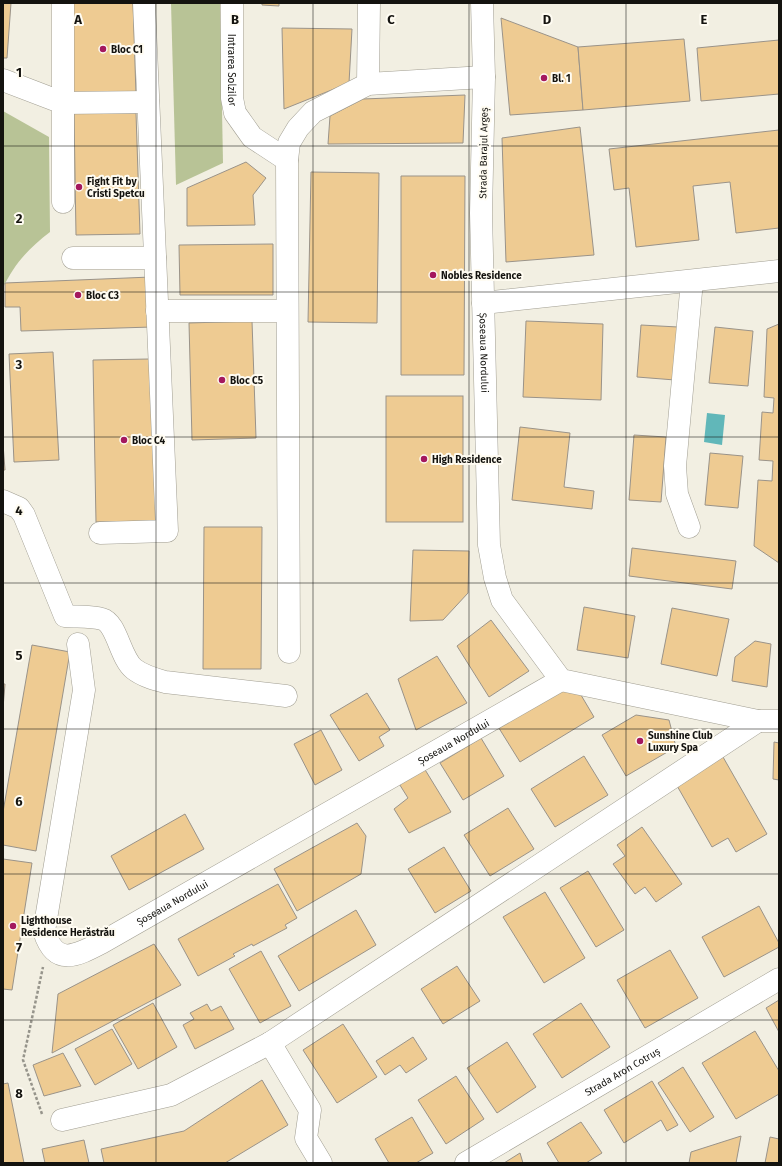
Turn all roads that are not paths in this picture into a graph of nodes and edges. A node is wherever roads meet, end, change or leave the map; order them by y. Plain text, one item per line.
1 (63, 3) edge
2 (144, 3) edge
3 (232, 3) edge
4 (369, 3) edge
5 (482, 3) edge
6 (484, 77) junction
7 (3, 80) edge
8 (368, 84) junction
9 (148, 102) junction
10 (63, 103) junction
11 (287, 160) junction
12 (63, 202) dead end
13 (73, 258) dead end
14 (155, 258) junction
15 (779, 271) edge
16 (692, 281) junction
17 (484, 303) junction
18 (157, 311) junction
19 (287, 311) junction
20 (3, 501) edge
21 (689, 527) dead end
22 (100, 533) dead end
23 (78, 644) dead end
24 (289, 652) dead end
25 (561, 680) junction
26 (286, 696) dead end
27 (769, 721) edge
28 (779, 979) edge
29 (270, 1043) junction
30 (62, 1120) road end
31 (321, 1163) edge
32 (466, 1163) edge

1 - 10 street
2 - 9 street
3 - 11 street, Intrarea Solzilor
4 - 8 street
5 - 6 street, Strada Barajul Argeș
6 - 8 street
6 - 17 street, Strada Barajul Argeș
7 - 10 street
8 - 11 street
9 - 10 street
9 - 14 street
10 - 12 street
11 - 19 street
13 - 14 street
14 - 18 street
15 - 16 street, Șoseaua Nordului
16 - 17 street, Șoseaua Nordului
16 - 21 street
17 - 25 street, Șoseaua Nordului
18 - 19 street
18 - 22 street
19 - 24 street
20 - 26 street
23 - 25 street, Șoseaua Nordului
25 - 27 street
27 - 29 street
28 - 32 street, Strada Aron Cotruș
29 - 30 street
29 - 31 street

